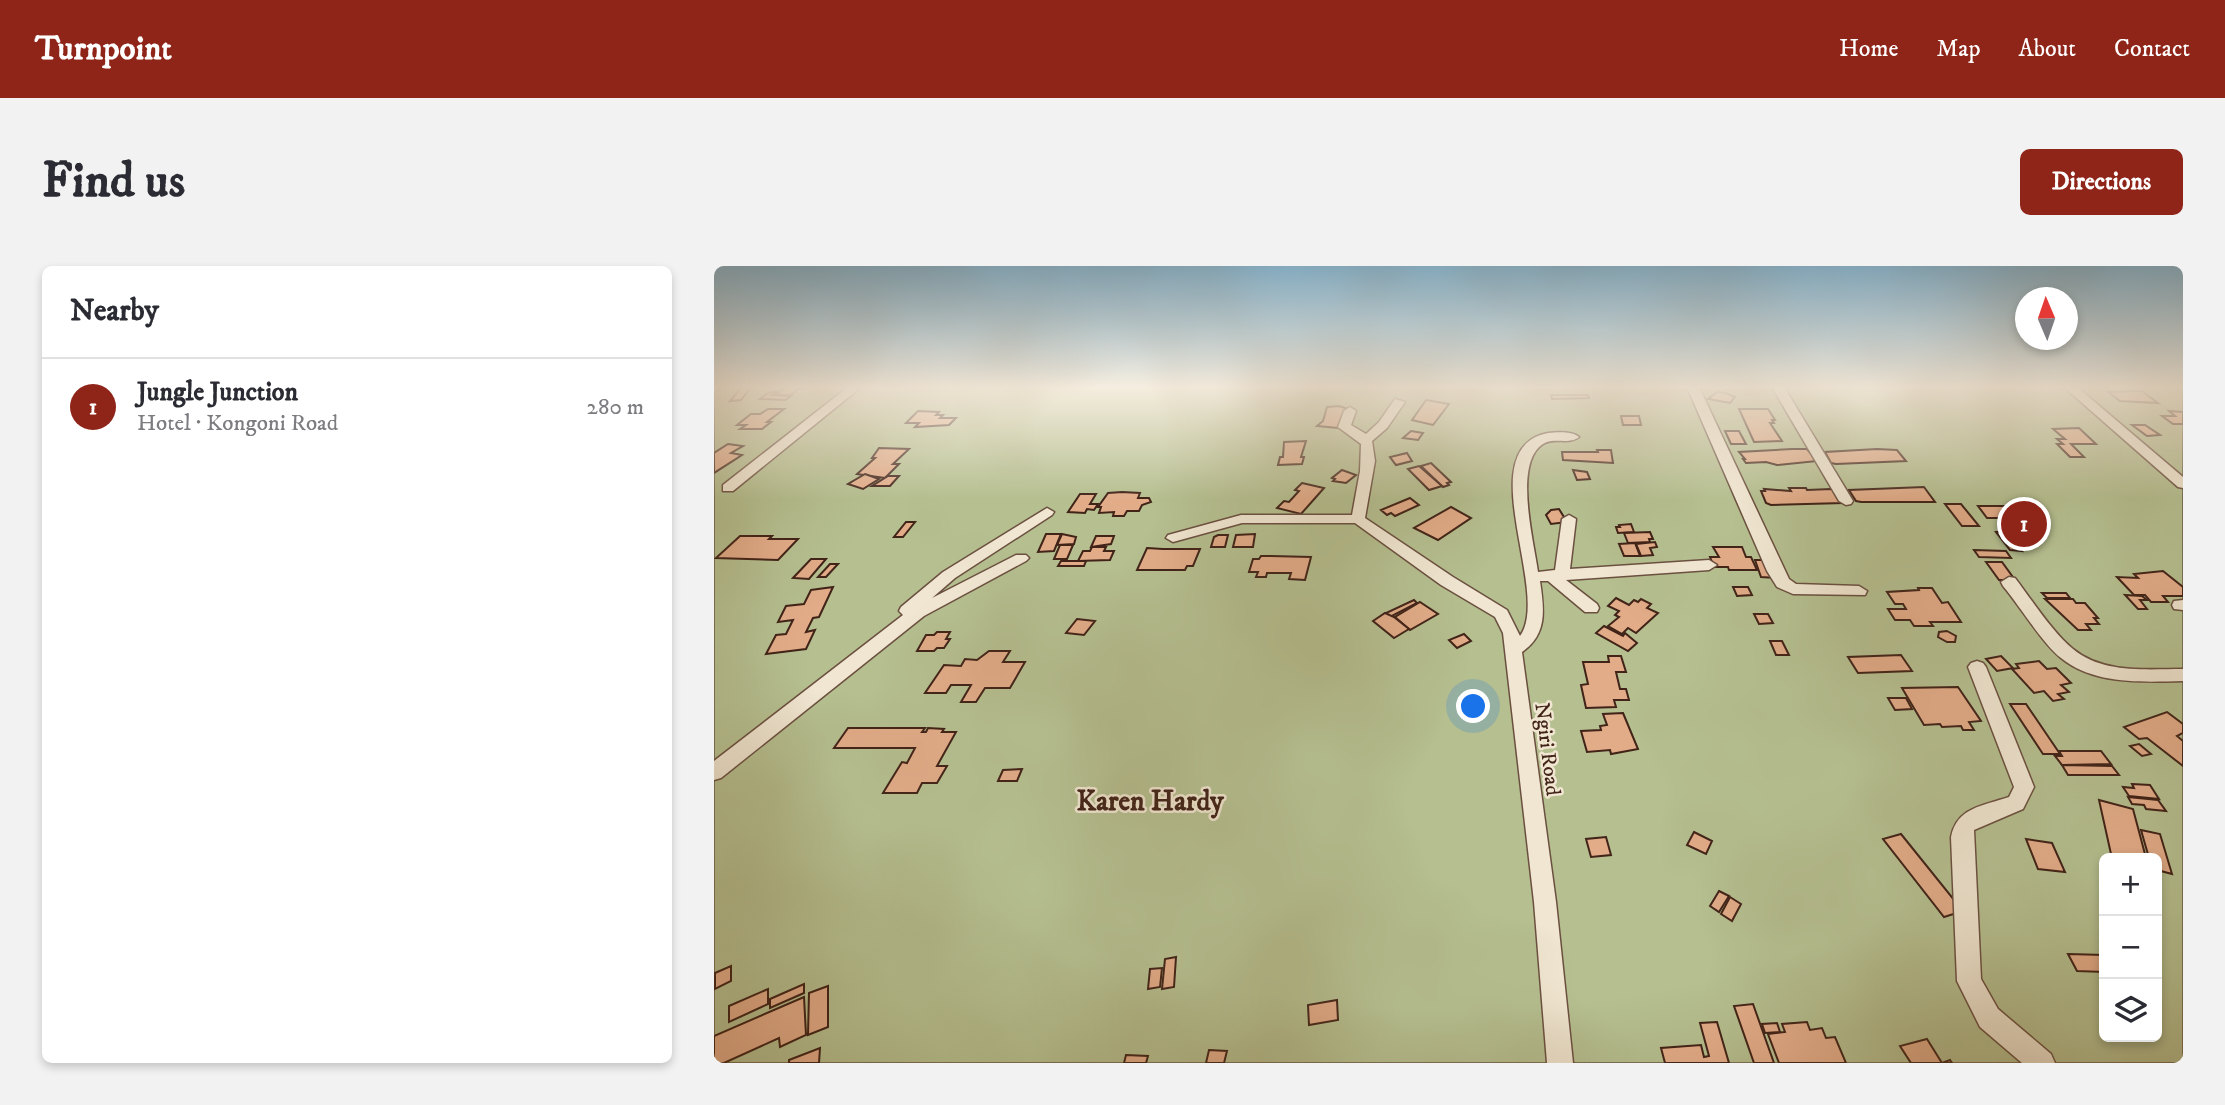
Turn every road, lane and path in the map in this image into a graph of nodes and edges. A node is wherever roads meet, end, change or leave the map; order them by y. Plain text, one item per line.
1 (808, 424) edge
2 (1346, 424) edge
3 (1382, 424) edge
4 (1710, 424) edge
5 (1800, 424) edge
6 (2113, 424) edge
7 (1573, 437) dead end
8 (1365, 441) junction
9 (2183, 484) edge
10 (728, 488) dead end
11 (1846, 501) dead end
12 (1047, 512) dead end
13 (1358, 519) junction
14 (1569, 519) dead end
15 (1173, 538) dead end
16 (1021, 558) dead end
17 (1709, 565) dead end
18 (1555, 573) junction
19 (1531, 577) junction
20 (2009, 582) dead end
21 (1859, 591) dead end
22 (1591, 608) dead end
23 (884, 638) junction
24 (1512, 650) junction
25 (1977, 667) dead end
26 (2183, 675) edge
27 (714, 772) edge
28 (1560, 1063) edge
29 (2042, 1063) edge

1 - 10 street
2 - 8 street
3 - 8 street
4 - 21 street
5 - 11 street
6 - 9 street
7 - 19 street
8 - 13 street
12 - 23 street
13 - 15 street
13 - 24 street, Ngiri Road
14 - 18 street
16 - 23 street
17 - 18 street
18 - 19 street
18 - 22 street
19 - 24 street
20 - 26 street
23 - 27 street
24 - 28 street, Ngiri Road
25 - 29 street

